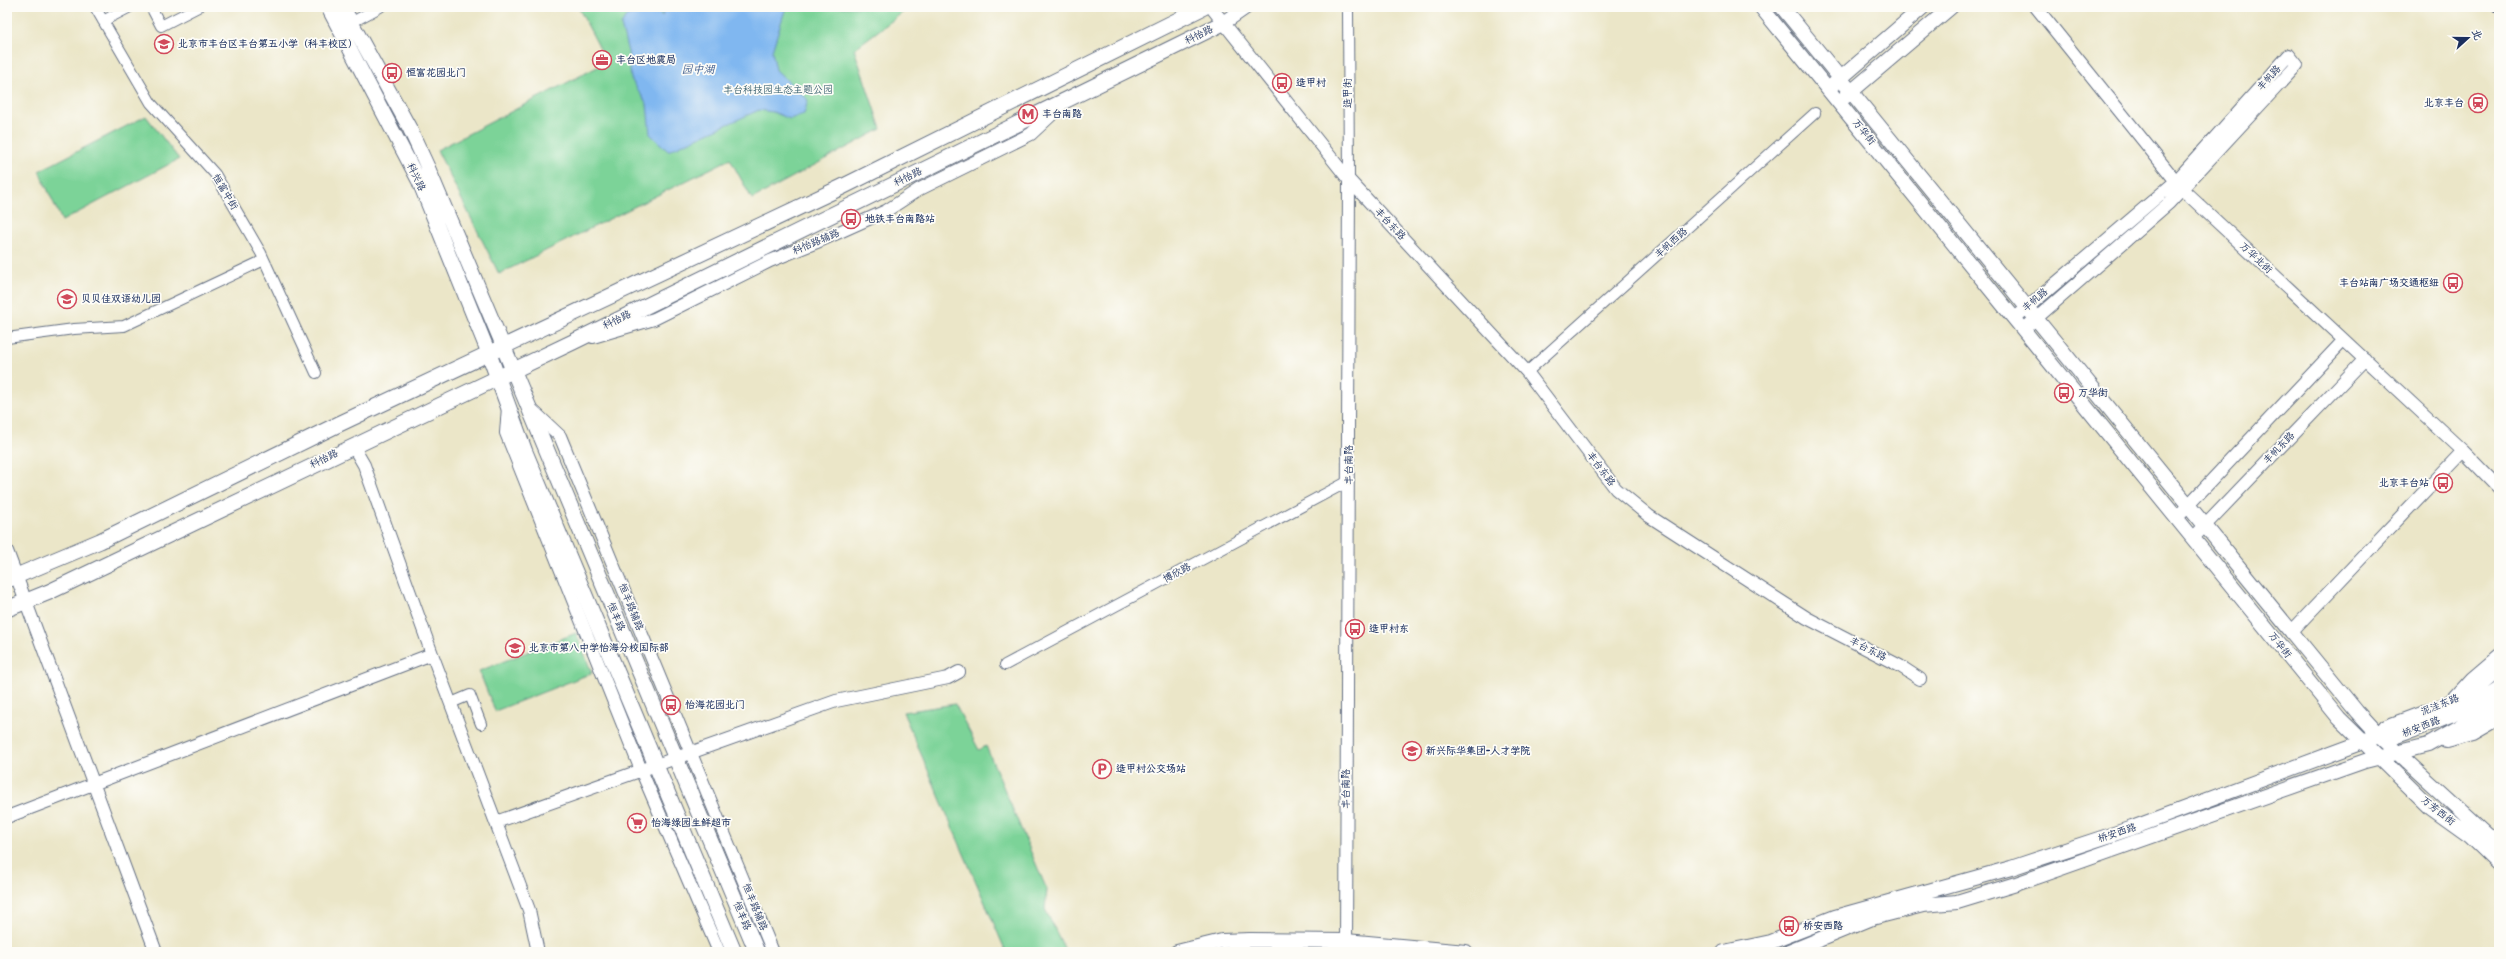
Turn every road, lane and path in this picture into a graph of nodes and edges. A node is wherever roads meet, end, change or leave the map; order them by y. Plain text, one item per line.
1 (95, 7) edge
2 (130, 7) edge
3 (151, 7) edge
4 (198, 7) edge
5 (328, 7) edge
6 (343, 7) edge
7 (380, 7) edge
8 (1211, 7) edge
9 (1246, 7) edge
10 (1348, 7) edge
11 (1761, 7) edge
12 (1782, 7) edge
13 (1923, 7) edge
14 (1951, 7) edge
15 (2036, 7) edge
16 (1197, 8) edge
17 (104, 21) junction
18 (1222, 23) junction
19 (346, 26) junction
20 (1840, 78) junction
21 (1828, 90) junction
22 (1852, 92) junction
23 (1066, 101) junction
24 (1839, 102) junction
25 (1816, 113) dead end
26 (1349, 180) junction
27 (2180, 186) junction
28 (264, 260) junction
29 (2026, 308) junction
30 (2015, 318) junction
31 (2035, 320) junction
32 (2024, 329) junction
33 (7, 338) edge
34 (2344, 340) junction
35 (573, 342) junction
36 (504, 348) junction
37 (489, 354) junction
38 (2365, 359) junction
39 (513, 369) junction
40 (1527, 372) junction
41 (316, 373) dead end
42 (497, 377) junction
43 (508, 406) junction
44 (529, 406) junction
45 (353, 446) junction
46 (2463, 451) junction
47 (1349, 481) junction
48 (2499, 488) edge
49 (2189, 505) junction
50 (2177, 517) junction
51 (2205, 525) junction
52 (2194, 537) junction
53 (7, 551) edge
54 (12, 578) edge
55 (26, 601) junction
56 (7, 609) edge
57 (2292, 631) junction
58 (432, 654) junction
59 (2499, 655) edge
60 (1005, 665) dead end
61 (2499, 670) edge
62 (959, 672) dead end
63 (1920, 679) dead end
64 (2499, 689) edge
65 (2450, 702) junction
66 (451, 703) junction
67 (2499, 705) edge
68 (2499, 719) edge
69 (481, 724) dead end
70 (2379, 736) junction
71 (2364, 742) junction
72 (2428, 745) junction
73 (691, 752) junction
74 (2399, 753) junction
75 (2379, 757) junction
76 (675, 758) junction
77 (656, 765) junction
78 (640, 770) junction
79 (93, 784) junction
80 (7, 817) edge
81 (496, 822) junction
82 (2499, 846) edge
83 (2499, 864) edge
84 (1346, 947) edge
85 (156, 952) edge
86 (538, 952) edge
87 (719, 952) edge
88 (734, 952) edge
89 (757, 952) edge
90 (773, 952) edge
91 (1177, 952) edge
92 (1466, 952) edge
93 (1724, 952) edge
94 (1790, 952) edge

1 - 17 street, 恒富中街
2 - 17 street
3 - 4 street
5 - 19 main road, 科兴路
6 - 19 main road, 科兴路
7 - 19 street
8 - 18 street
9 - 18 main road
10 - 26 street, 造甲街
11 - 21 main road, 万华街
12 - 20 main road, 万华街
13 - 20 main road
14 - 22 main road
15 - 27 street, 万华北街
16 - 18 street
16 - 36 main road, 科怡路
17 - 28 street, 恒富中街
18 - 23 main road, 科怡路
18 - 26 street
19 - 36 main road, 科兴路
19 - 37 main road, 科兴路
20 - 21 main road
20 - 22 main road, 万华街
21 - 24 main road, 万华街
22 - 24 main road
22 - 29 main road, 万华街
23 - 35 main road, 科怡路
23 - 35 street, 科怡路辅路
24 - 30 main road, 万华街
25 - 40 street, 丰帆西路
26 - 40 street, 丰台东路
26 - 47 street, 丰台南路
27 - 27 street, 丰帆路
27 - 29 street, 丰帆路
27 - 31 street, 丰帆路
27 - 34 street, 万华北街
28 - 33 street
28 - 41 street, 恒富中街
29 - 30 street, 丰帆路
29 - 31 main road, 万华街
30 - 32 main road, 万华街
31 - 32 street, 丰帆路
31 - 49 main road, 万华街
32 - 50 main road, 万华街
34 - 38 street, 万华北街
34 - 49 street
35 - 39 main road, 科怡路
36 - 37 main road, 科怡路
36 - 39 main road, 恒丰路
37 - 42 main road, 恒丰路
37 - 54 main road, 科怡路
38 - 46 street, 万华北街
38 - 51 street, 丰帆东路
39 - 42 main road, 科怡路
39 - 44 main road, 恒丰路
40 - 63 street, 丰台东路
42 - 43 main road, 恒丰路
42 - 45 main road, 科怡路
43 - 77 main road, 恒丰路
43 - 78 street
44 - 73 street, 恒丰路辅路
44 - 76 main road, 恒丰路
45 - 55 main road, 科怡路
45 - 58 street
46 - 48 street, 万华北街
46 - 57 street
47 - 60 street, 博欣路
47 - 84 street, 丰台南路
49 - 50 street
49 - 51 main road, 万华街
50 - 52 main road, 万华街
51 - 52 street, 丰帆东路
51 - 57 main road, 万华街
52 - 71 main road, 万华街
53 - 54 street
54 - 55 street
55 - 56 main road, 科怡路
55 - 79 street
57 - 70 main road, 万华街
58 - 66 street
58 - 79 street
59 - 65 street
61 - 65 main road, 泥洼东路
62 - 73 street
64 - 70 main road, 桥安西路
65 - 70 main road, 泥洼东路
66 - 69 street
66 - 81 street
67 - 72 main road, 桥安西路
68 - 72 main road
70 - 71 main road, 桥安西路
70 - 74 main road, 万华街
71 - 75 main road, 万华街
71 - 93 main road, 桥安西路
72 - 74 main road, 桥安西路
73 - 76 street
73 - 90 street, 恒丰路辅路
74 - 75 main road, 桥安西路
74 - 82 main road, 万芳西街
75 - 83 main road, 万芳西街
75 - 94 main road, 桥安西路
76 - 77 street
76 - 89 main road, 恒丰路
77 - 78 street
77 - 88 main road, 恒丰路
78 - 81 street
78 - 87 street
79 - 80 street
79 - 85 street
81 - 86 street
84 - 91 main road
84 - 92 main road

